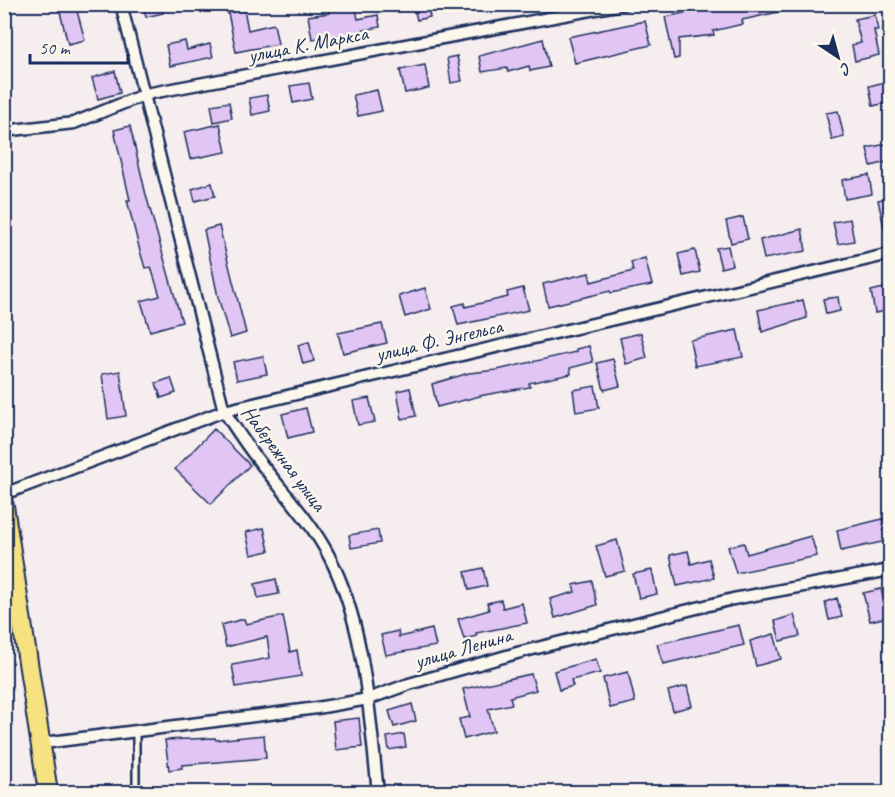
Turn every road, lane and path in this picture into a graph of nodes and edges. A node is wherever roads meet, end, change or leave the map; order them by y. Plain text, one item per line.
1 (121, 4) edge
2 (623, 4) edge
3 (146, 94) junction
4 (4, 131) edge
5 (891, 254) edge
6 (224, 411) junction
7 (4, 494) edge
8 (4, 506) edge
9 (891, 570) edge
10 (368, 699) junction
11 (135, 731) junction
12 (43, 743) junction
13 (48, 792) edge
14 (136, 792) edge
15 (378, 792) edge

1 - 3 street, Набережная улица
2 - 3 street, улица К. Маркса
3 - 4 street, улица К. Маркса
3 - 6 street, Набережная улица
5 - 6 street, улица Ф. Энгельса
6 - 7 street, улица Ф. Энгельса
6 - 10 street, Набережная улица
8 - 12 highway
9 - 10 street, улица Ленина
10 - 11 street, улица Ленина
10 - 15 street, Набережная улица
11 - 12 street, улица Ленина
11 - 14 lane
12 - 13 highway

